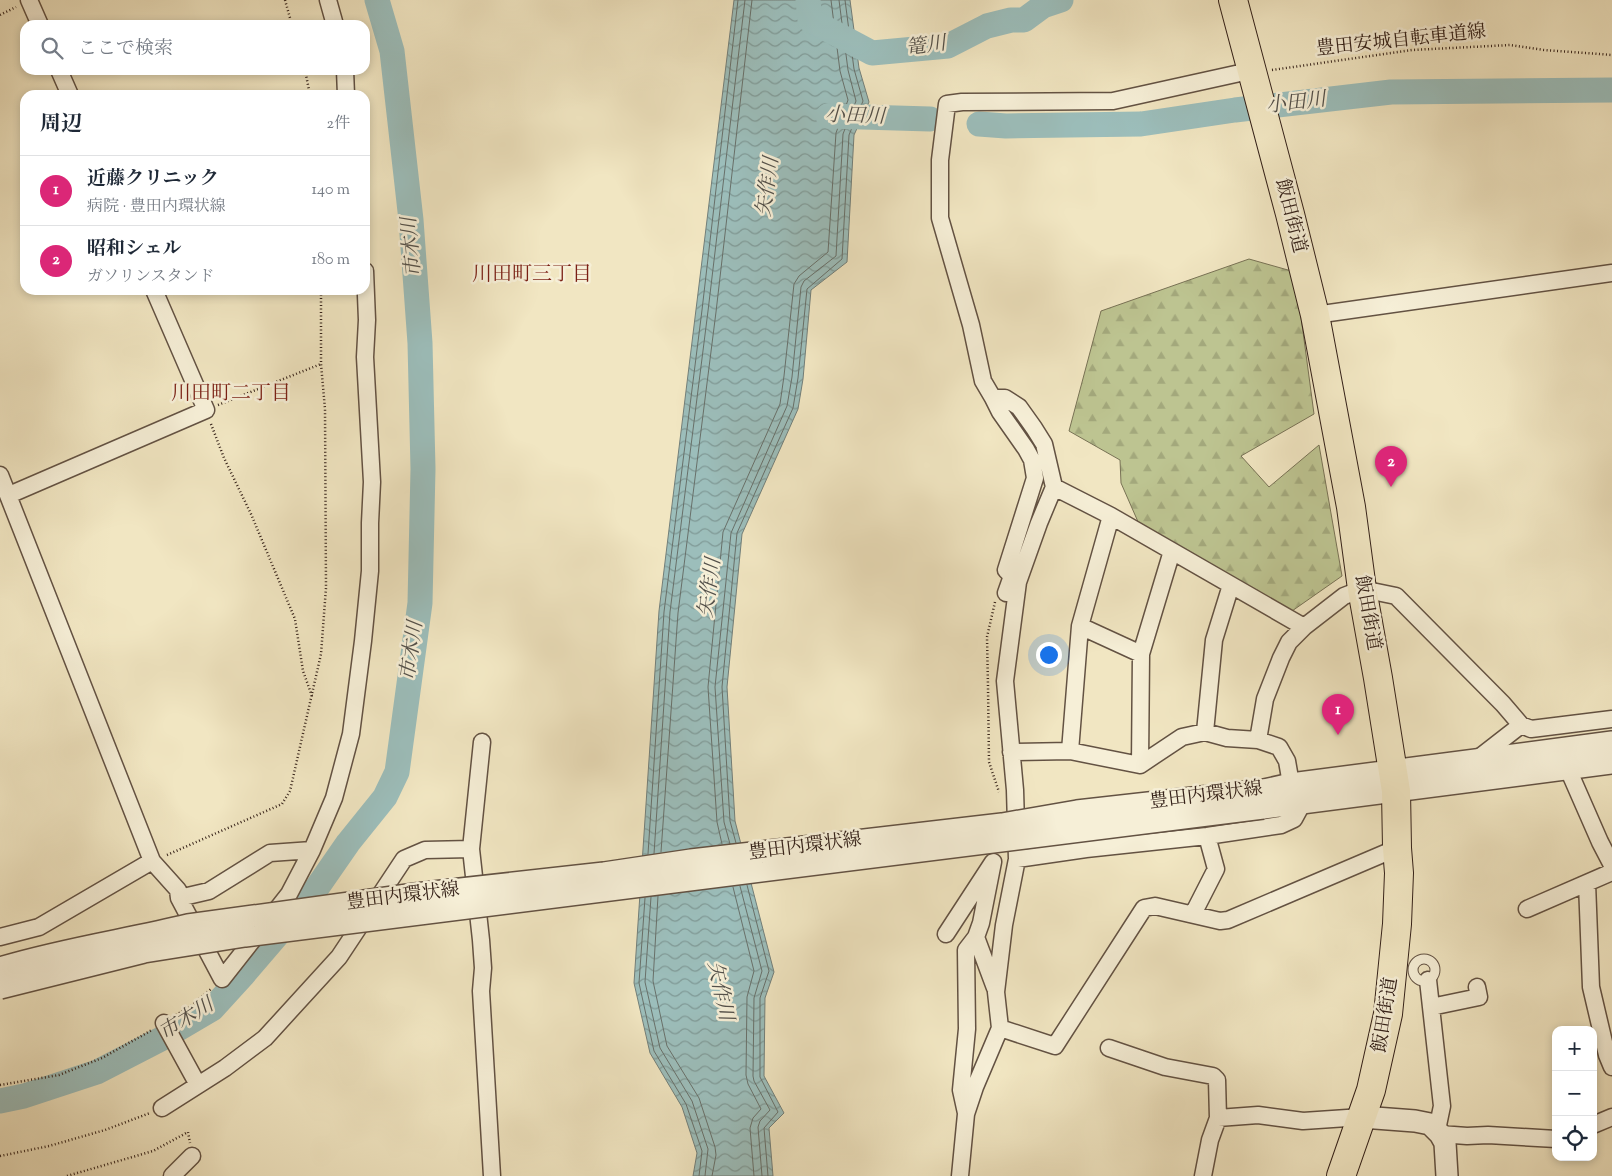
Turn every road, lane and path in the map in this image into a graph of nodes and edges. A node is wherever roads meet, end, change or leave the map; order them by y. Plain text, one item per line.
1 (29, 0) edge
2 (285, 0) edge
3 (328, 0) edge
4 (1233, 0) edge
5 (38, 20) edge
6 (291, 20) edge
7 (334, 20) edge
8 (1612, 55) edge
9 (1251, 63) junction
10 (61, 75) edge
11 (305, 75) edge
12 (345, 75) edge
13 (68, 90) edge
14 (309, 90) edge
15 (346, 90) edge
16 (1612, 273) edge
17 (156, 295) edge
18 (321, 295) edge
19 (366, 295) edge
20 (1315, 315) junction
21 (321, 364) junction
22 (993, 398) junction
23 (206, 410) junction
24 (0, 475) edge
25 (1054, 487) junction
26 (9, 495) junction
27 (1111, 516) junction
28 (1172, 551) junction
29 (1231, 585) junction
30 (1362, 589) junction
31 (1080, 626) junction
32 (1304, 627) junction
33 (1141, 654) junction
34 (1005, 681) junction
35 (312, 698) junction
36 (1612, 719) edge
37 (1521, 725) junction
38 (1204, 732) junction
39 (1258, 740) junction
40 (482, 742) dead end
41 (1612, 742) edge
42 (1070, 751) junction
43 (1011, 752) junction
44 (1476, 760) junction
45 (1612, 763) edge
46 (1140, 765) junction
47 (1568, 769) junction
48 (1394, 781) junction
49 (1296, 793) junction
50 (1264, 799) junction
51 (1207, 836) junction
52 (1606, 841) edge
53 (1397, 848) junction
54 (471, 849) junction
55 (312, 850) junction
56 (1017, 859) junction
57 (152, 861) junction
58 (1612, 865) edge
59 (1612, 872) edge
60 (1587, 883) junction
61 (179, 898) junction
62 (1527, 908) dead end
63 (1193, 914) junction
64 (946, 934) dead end
65 (0, 936) edge
66 (976, 937) junction
67 (0, 968) edge
68 (222, 978) junction
69 (1428, 980) dead end
70 (1477, 986) dead end
71 (0, 988) edge
72 (996, 992) junction
73 (1432, 1007) junction
74 (164, 1023) junction
75 (1000, 1028) junction
76 (1109, 1048) dead end
77 (1612, 1067) edge
78 (0, 1085) edge
79 (198, 1086) junction
80 (162, 1108) joint
81 (966, 1114) junction
82 (1362, 1117) junction
83 (1612, 1117) edge
84 (1218, 1118) junction
85 (1597, 1123) edge
86 (1438, 1132) junction
87 (1552, 1139) edge
88 (0, 1156) edge
89 (192, 1156) joint
90 (67, 1176) edge
91 (172, 1176) edge
92 (492, 1176) edge
93 (960, 1176) edge
94 (1203, 1176) edge
95 (1341, 1176) edge
96 (1447, 1176) edge

1 - 5 street
2 - 6 path
3 - 7 street
4 - 9 highway, 飯田街道
8 - 9 path, 豊田安城自転車道線
9 - 20 highway, 飯田街道
9 - 22 street
10 - 13 street
11 - 14 path
12 - 15 street
16 - 20 street
17 - 23 street
18 - 21 path
19 - 55 street
20 - 30 highway, 飯田街道
21 - 23 path
21 - 35 path
22 - 25 street
22 - 34 street
23 - 26 street
23 - 35 path
24 - 26 street
25 - 27 street
25 - 34 street
26 - 57 street
27 - 28 street
27 - 31 street
28 - 29 street
28 - 33 street
29 - 32 street
29 - 38 street
30 - 32 street
30 - 37 street
30 - 48 highway, 飯田街道
31 - 33 street
31 - 42 street
32 - 39 street
33 - 46 street
34 - 43 street
35 - 57 path
36 - 37 street
37 - 44 street
38 - 39 street
38 - 46 street
39 - 49 street
40 - 54 street
41 - 44 street, 豊田内環状線
42 - 43 street
42 - 46 street
43 - 56 street
44 - 48 street, 豊田内環状線
45 - 47 street, 豊田内環状線
47 - 48 street, 豊田内環状線
47 - 52 street
48 - 49 street, 豊田内環状線
48 - 53 highway, 飯田街道
49 - 50 street, 豊田内環状線
49 - 51 street
50 - 67 street, 豊田内環状線, bridge
50 - 71 street, 豊田内環状線, bridge
51 - 56 street
51 - 63 street
52 - 58 street
53 - 63 street
53 - 82 highway, 飯田街道
54 - 79 street
54 - 92 street
55 - 61 street
55 - 68 street
56 - 72 street
57 - 61 street
57 - 65 street
59 - 60 street
60 - 62 street
60 - 77 street
61 - 68 street
63 - 75 street
64 - 66 street
66 - 72 street
66 - 81 street
68 - 74 path
69 - 73 street
70 - 73 street
72 - 75 street
73 - 86 street
74 - 78 path
74 - 79 street
75 - 81 street
76 - 84 street
79 - 80 street
80 - 88 path
81 - 93 street
82 - 84 street
82 - 86 street
82 - 95 highway, 飯田街道
83 - 85 street
84 - 94 street
86 - 87 street
86 - 96 street
89 - 90 path
89 - 91 street

